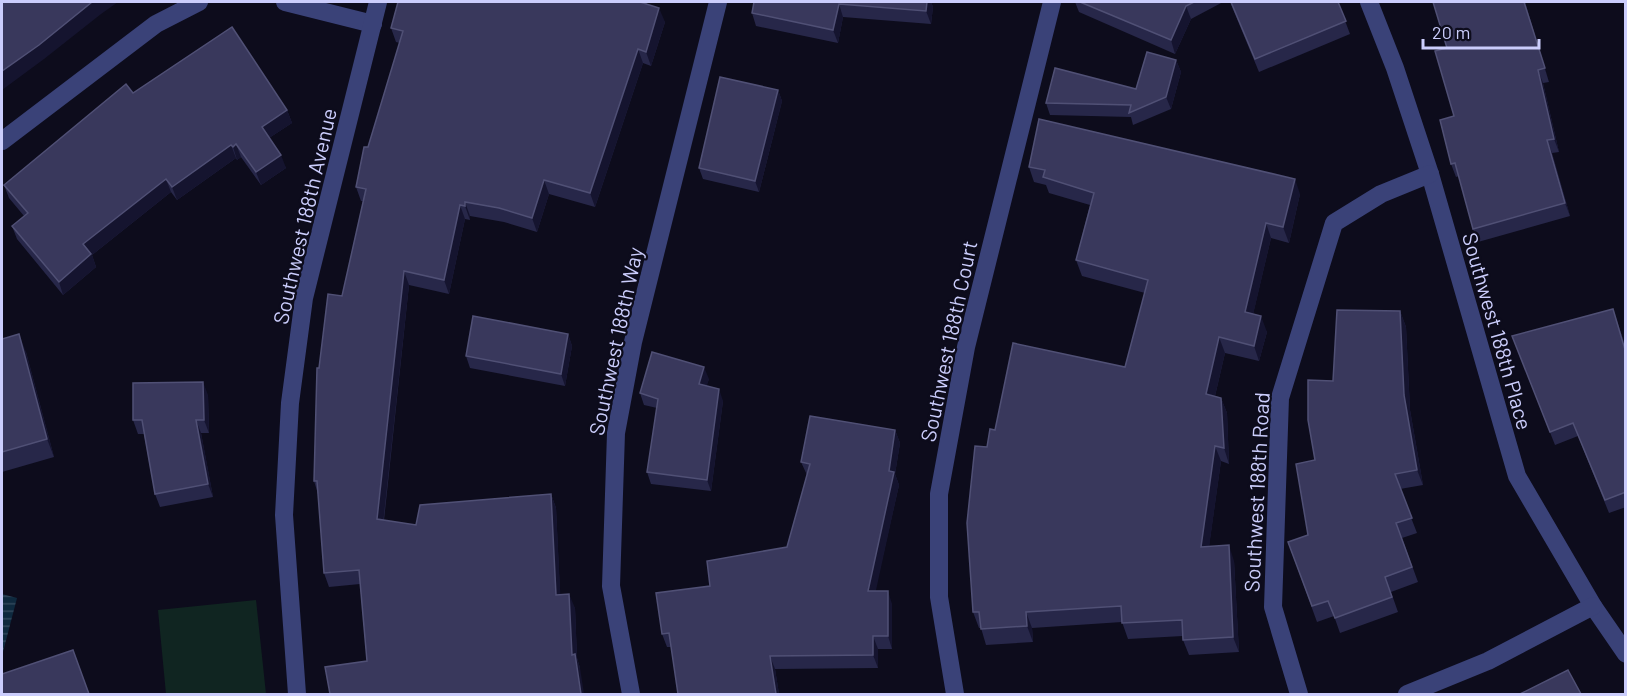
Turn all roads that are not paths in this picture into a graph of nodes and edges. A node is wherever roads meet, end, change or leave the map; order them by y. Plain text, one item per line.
1 (199, 2) edge
2 (285, 2) edge
3 (378, 2) edge
4 (718, 2) edge
5 (1052, 2) edge
6 (1369, 2) edge
7 (374, 24) junction
8 (2, 141) edge
9 (1430, 174) junction
10 (1593, 606) junction
11 (1626, 654) edge
12 (297, 694) edge
13 (631, 694) edge
14 (955, 694) edge
15 (1299, 694) edge
16 (1407, 694) edge

1 - 8 street
2 - 7 street
3 - 7 street, Southwest 188th Avenue
4 - 13 street, Southwest 188th Way
5 - 14 street, Southwest 188th Court
6 - 9 street, Southwest 188th Place
7 - 12 street, Southwest 188th Avenue
9 - 10 street, Southwest 188th Place
9 - 15 street, Southwest 188th Road
10 - 11 street, Southwest 188th Place
10 - 16 street

